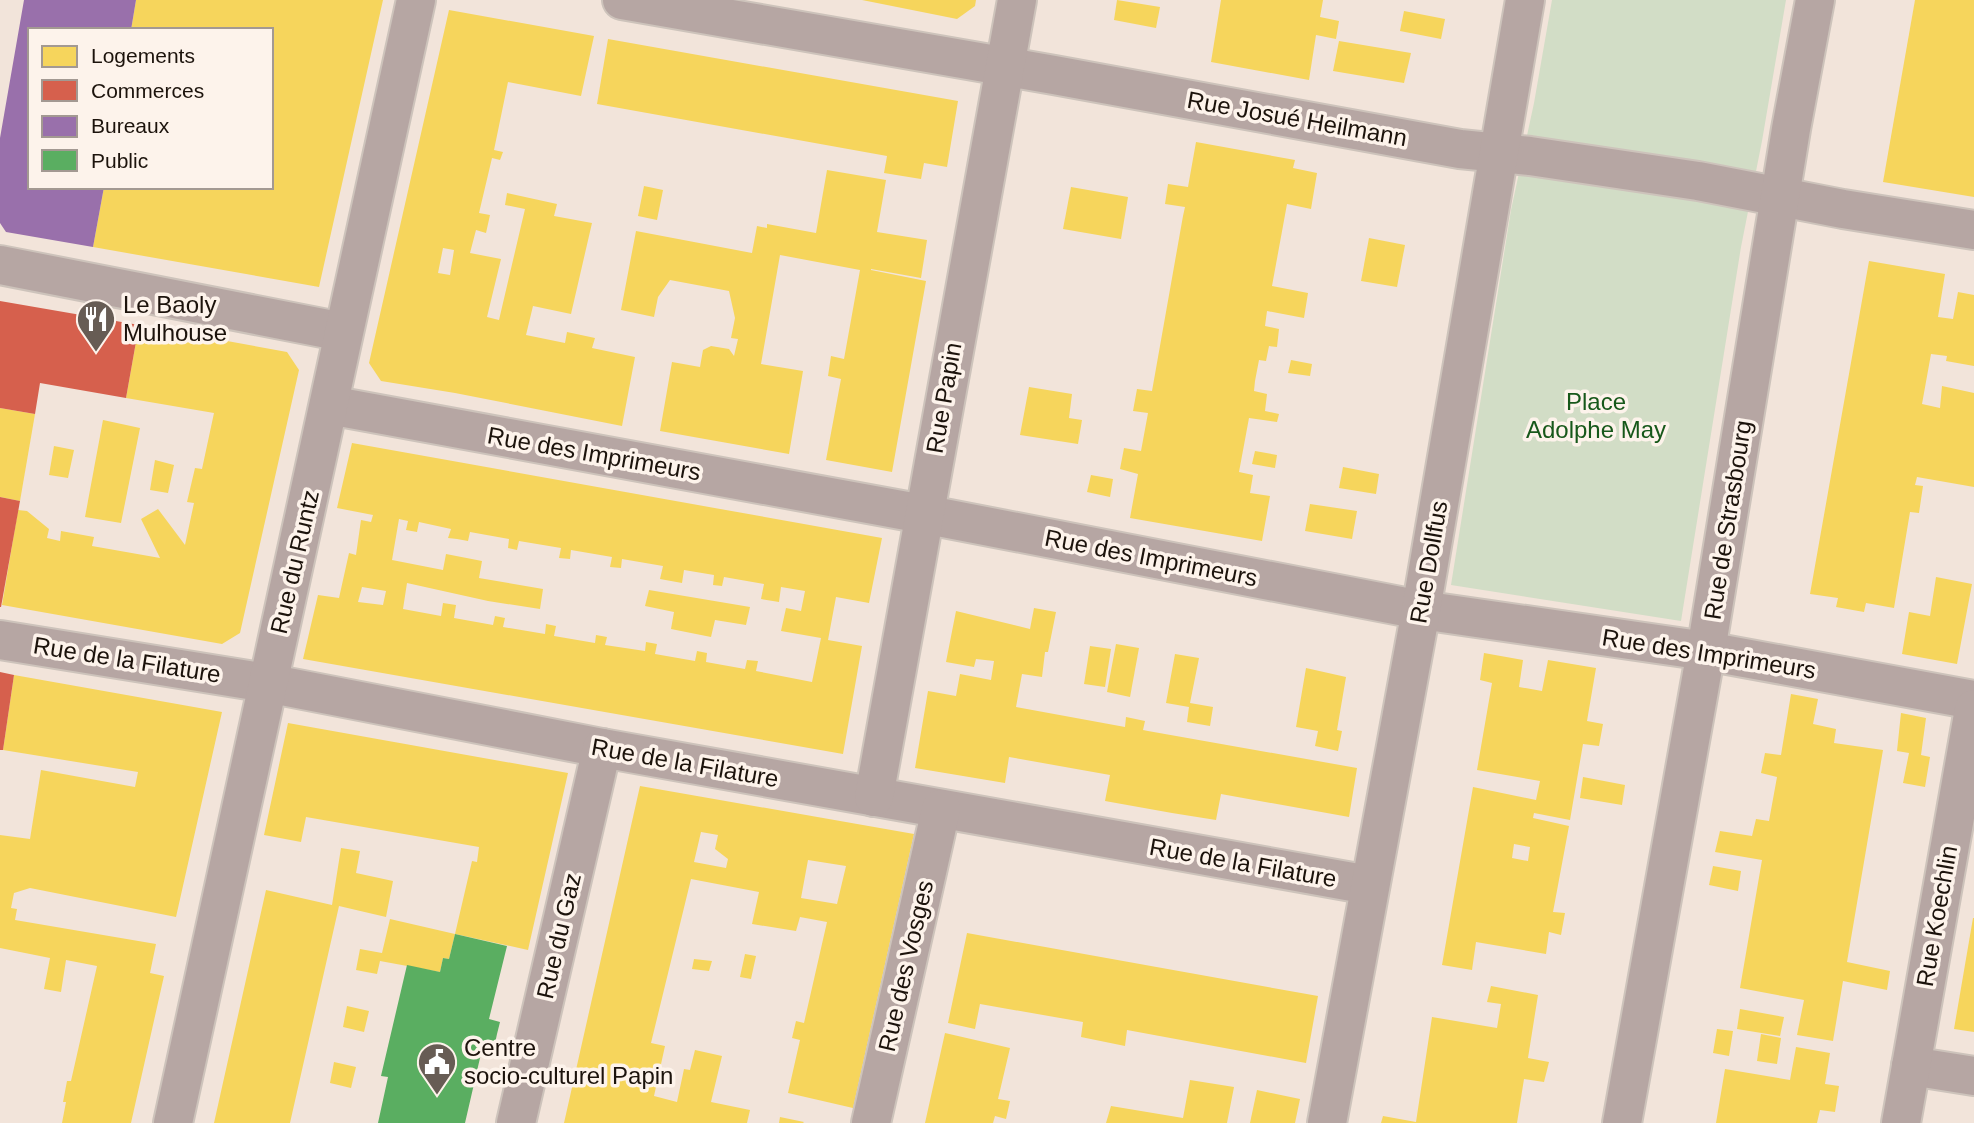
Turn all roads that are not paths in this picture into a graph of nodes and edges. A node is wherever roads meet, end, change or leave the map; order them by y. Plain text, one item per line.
1 (416, 0) edge
2 (622, 0) edge
3 (1017, 0) edge
4 (1525, 0) edge
5 (1815, 0) edge
6 (1005, 66) junction
7 (1498, 153) junction
8 (1781, 196) junction
9 (1974, 230) edge
10 (0, 265) edge
11 (343, 332) junction
12 (329, 405) junction
13 (923, 514) junction
14 (1421, 610) junction
15 (0, 640) edge
16 (1706, 652) junction
17 (267, 683) junction
18 (1974, 700) edge
19 (1974, 709) edge
20 (602, 748) junction
21 (874, 797) junction
22 (941, 809) junction
23 (1370, 885) junction
24 (1910, 1066) junction
25 (1974, 1076) edge
26 (173, 1123) edge
27 (516, 1123) edge
28 (870, 1123) edge
29 (1327, 1123) edge
30 (1622, 1123) edge
31 (1901, 1123) edge

1 - 11 street, Rue du Runtz
2 - 6 street, Rue Josué Heilmann
3 - 6 street, Rue Papin
4 - 7 street, Rue Dollfus
5 - 8 street, Rue de Strasbourg
6 - 7 street, Rue Josué Heilmann
6 - 13 street, Rue Papin
7 - 8 street, Rue Josué Heilmann
7 - 14 street, Rue Dollfus
8 - 9 street, Rue Josué Heilmann
8 - 16 street, Rue de Strasbourg
10 - 11 street
11 - 12 street, Rue du Runtz
12 - 13 street, Rue des Imprimeurs
12 - 17 street, Rue du Runtz
13 - 14 street, Rue des Imprimeurs
13 - 21 street, Rue Papin
14 - 16 street, Rue des Imprimeurs
14 - 23 street, Rue Dollfus
15 - 17 street, Rue de la Filature
16 - 18 street, Rue des Imprimeurs
16 - 30 street, Rue de Strasbourg
17 - 20 street, Rue de la Filature
17 - 26 street, Rue du Runtz
19 - 24 street, Rue Koechlin
20 - 21 street, Rue de la Filature
20 - 27 street, Rue du Gaz
21 - 22 street, Rue de la Filature
22 - 23 street, Rue de la Filature
22 - 28 street, Rue des Vosges
23 - 29 street, Rue Dollfus
24 - 25 street
24 - 31 street, Rue Koechlin

